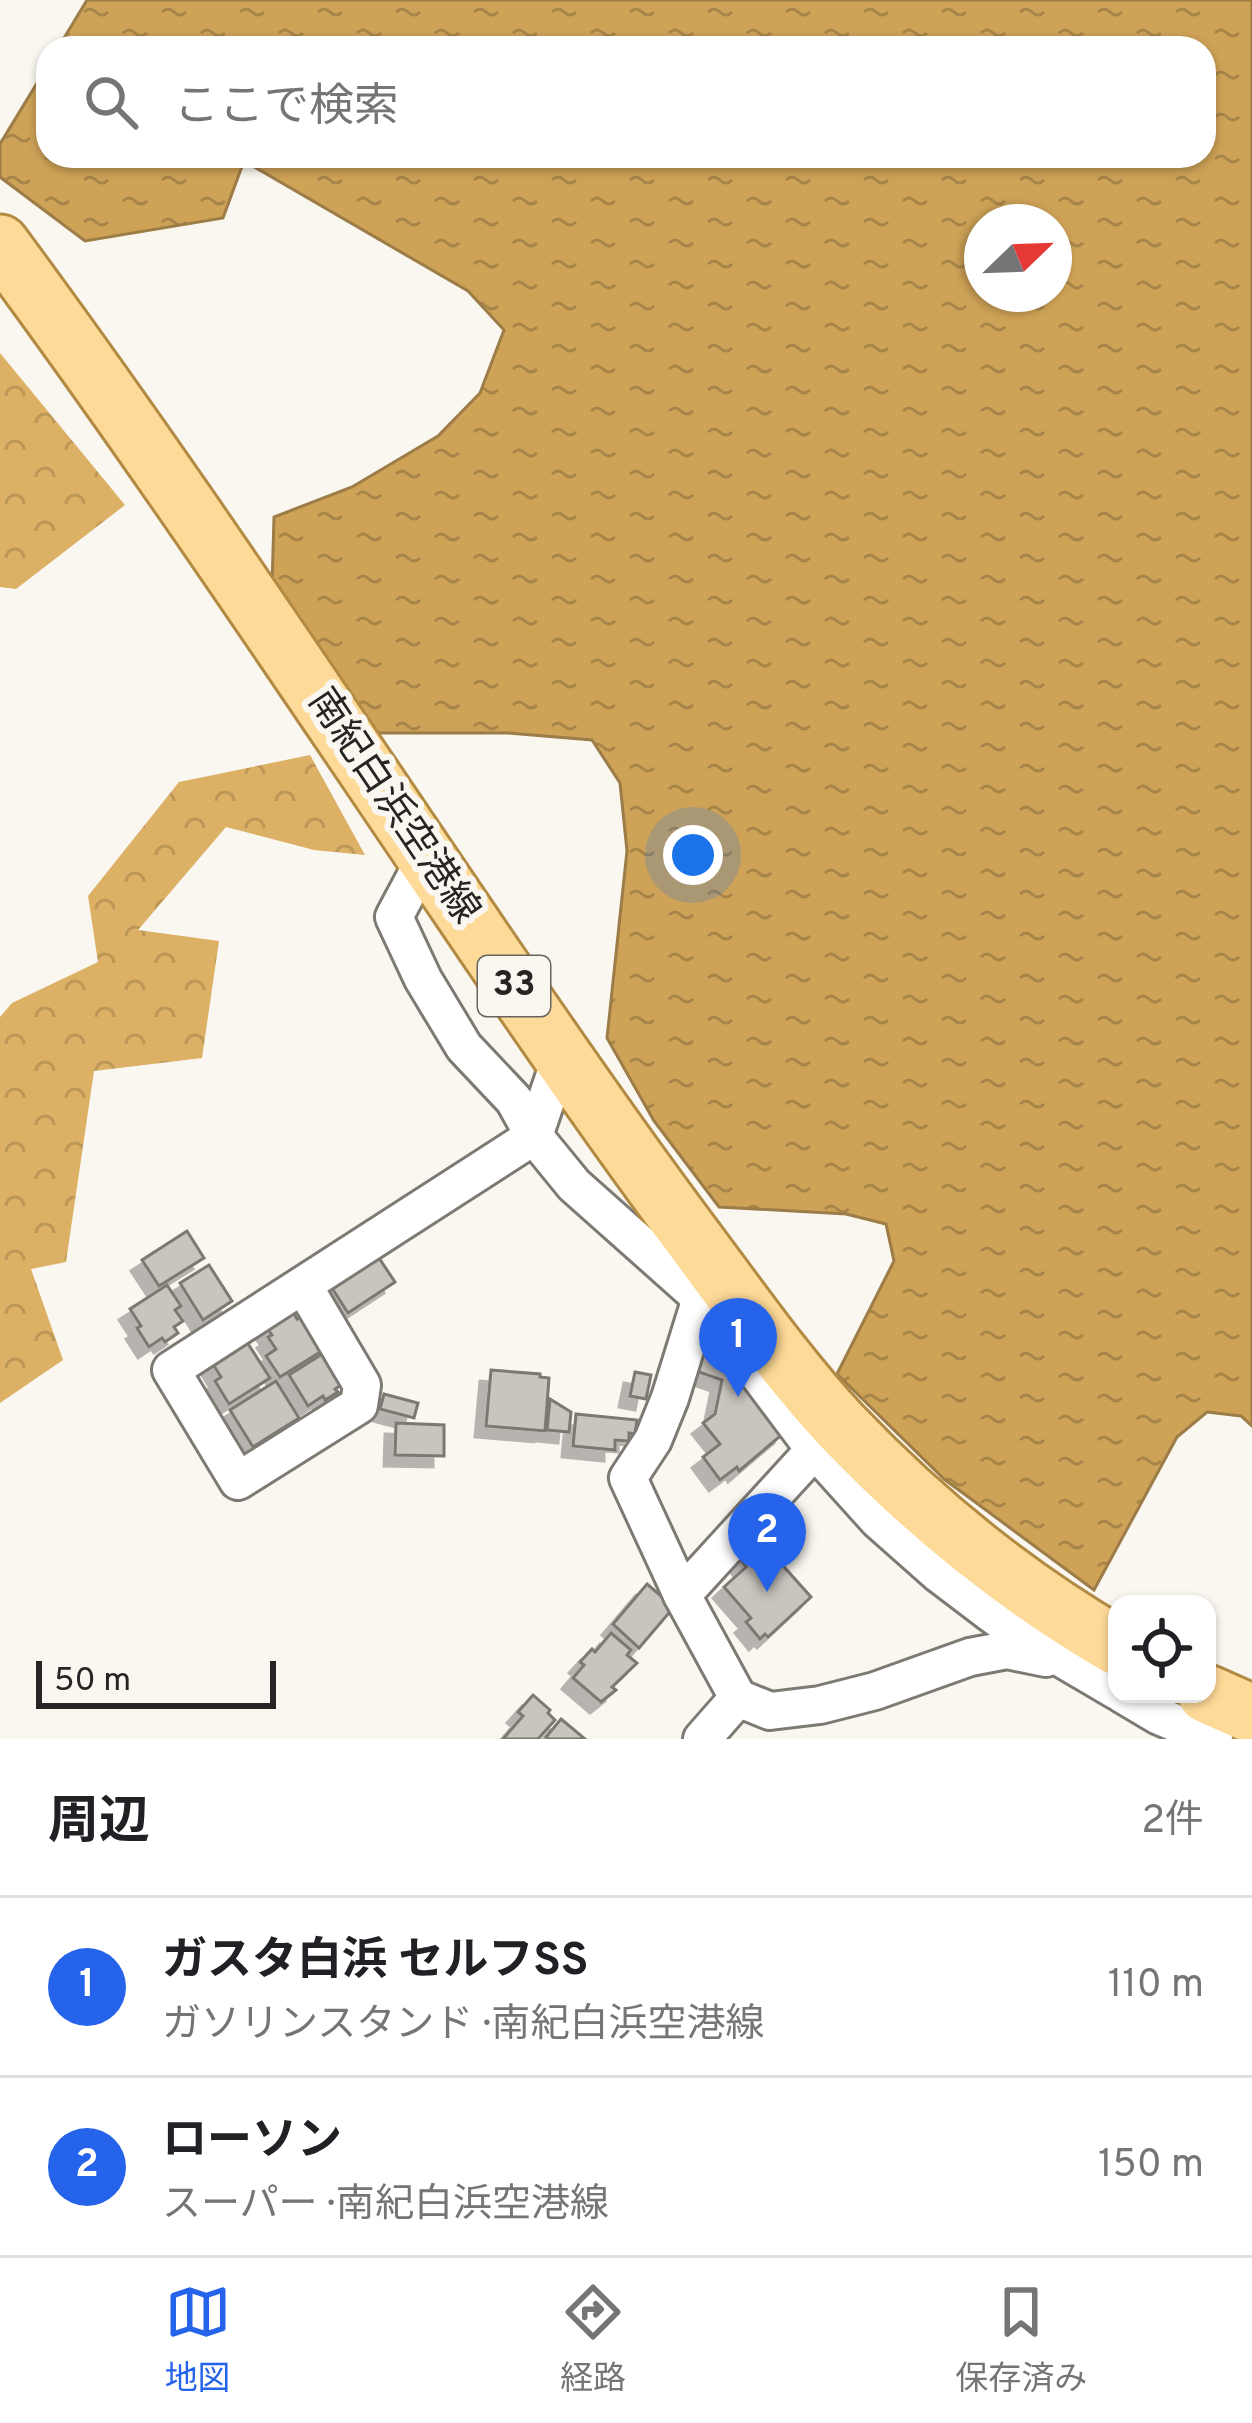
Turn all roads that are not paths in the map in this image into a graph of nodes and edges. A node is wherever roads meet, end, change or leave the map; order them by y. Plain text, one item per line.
1 (0, 244) edge
2 (426, 857) junction
3 (561, 1057) junction
4 (534, 1136) junction
5 (303, 1285) junction
6 (700, 1298) junction
7 (827, 1436) junction
8 (682, 1595) junction
9 (989, 1612) junction
10 (1108, 1640) edge
11 (970, 1657) junction
12 (1063, 1660) junction
13 (1108, 1687) edge
14 (738, 1698) junction
15 (1216, 1698) edge
16 (1137, 1703) edge
17 (1252, 1714) edge
18 (701, 1739) edge
19 (1214, 1739) edge

1 - 2 main road, 南紀白浜空港線 / 33
2 - 3 main road, 南紀白浜空港線 / 33
2 - 4 street
3 - 4 street
3 - 7 main road, 南紀白浜空港線 / 33
4 - 5 street
4 - 6 street
5 - 5 street
6 - 7 street
6 - 8 street
7 - 8 street
7 - 9 street
7 - 10 main road, 南紀白浜空港線 / 33
8 - 14 street
9 - 11 street
9 - 12 street
11 - 12 street
11 - 14 street
12 - 13 street
14 - 18 street
15 - 17 main road
16 - 19 street

